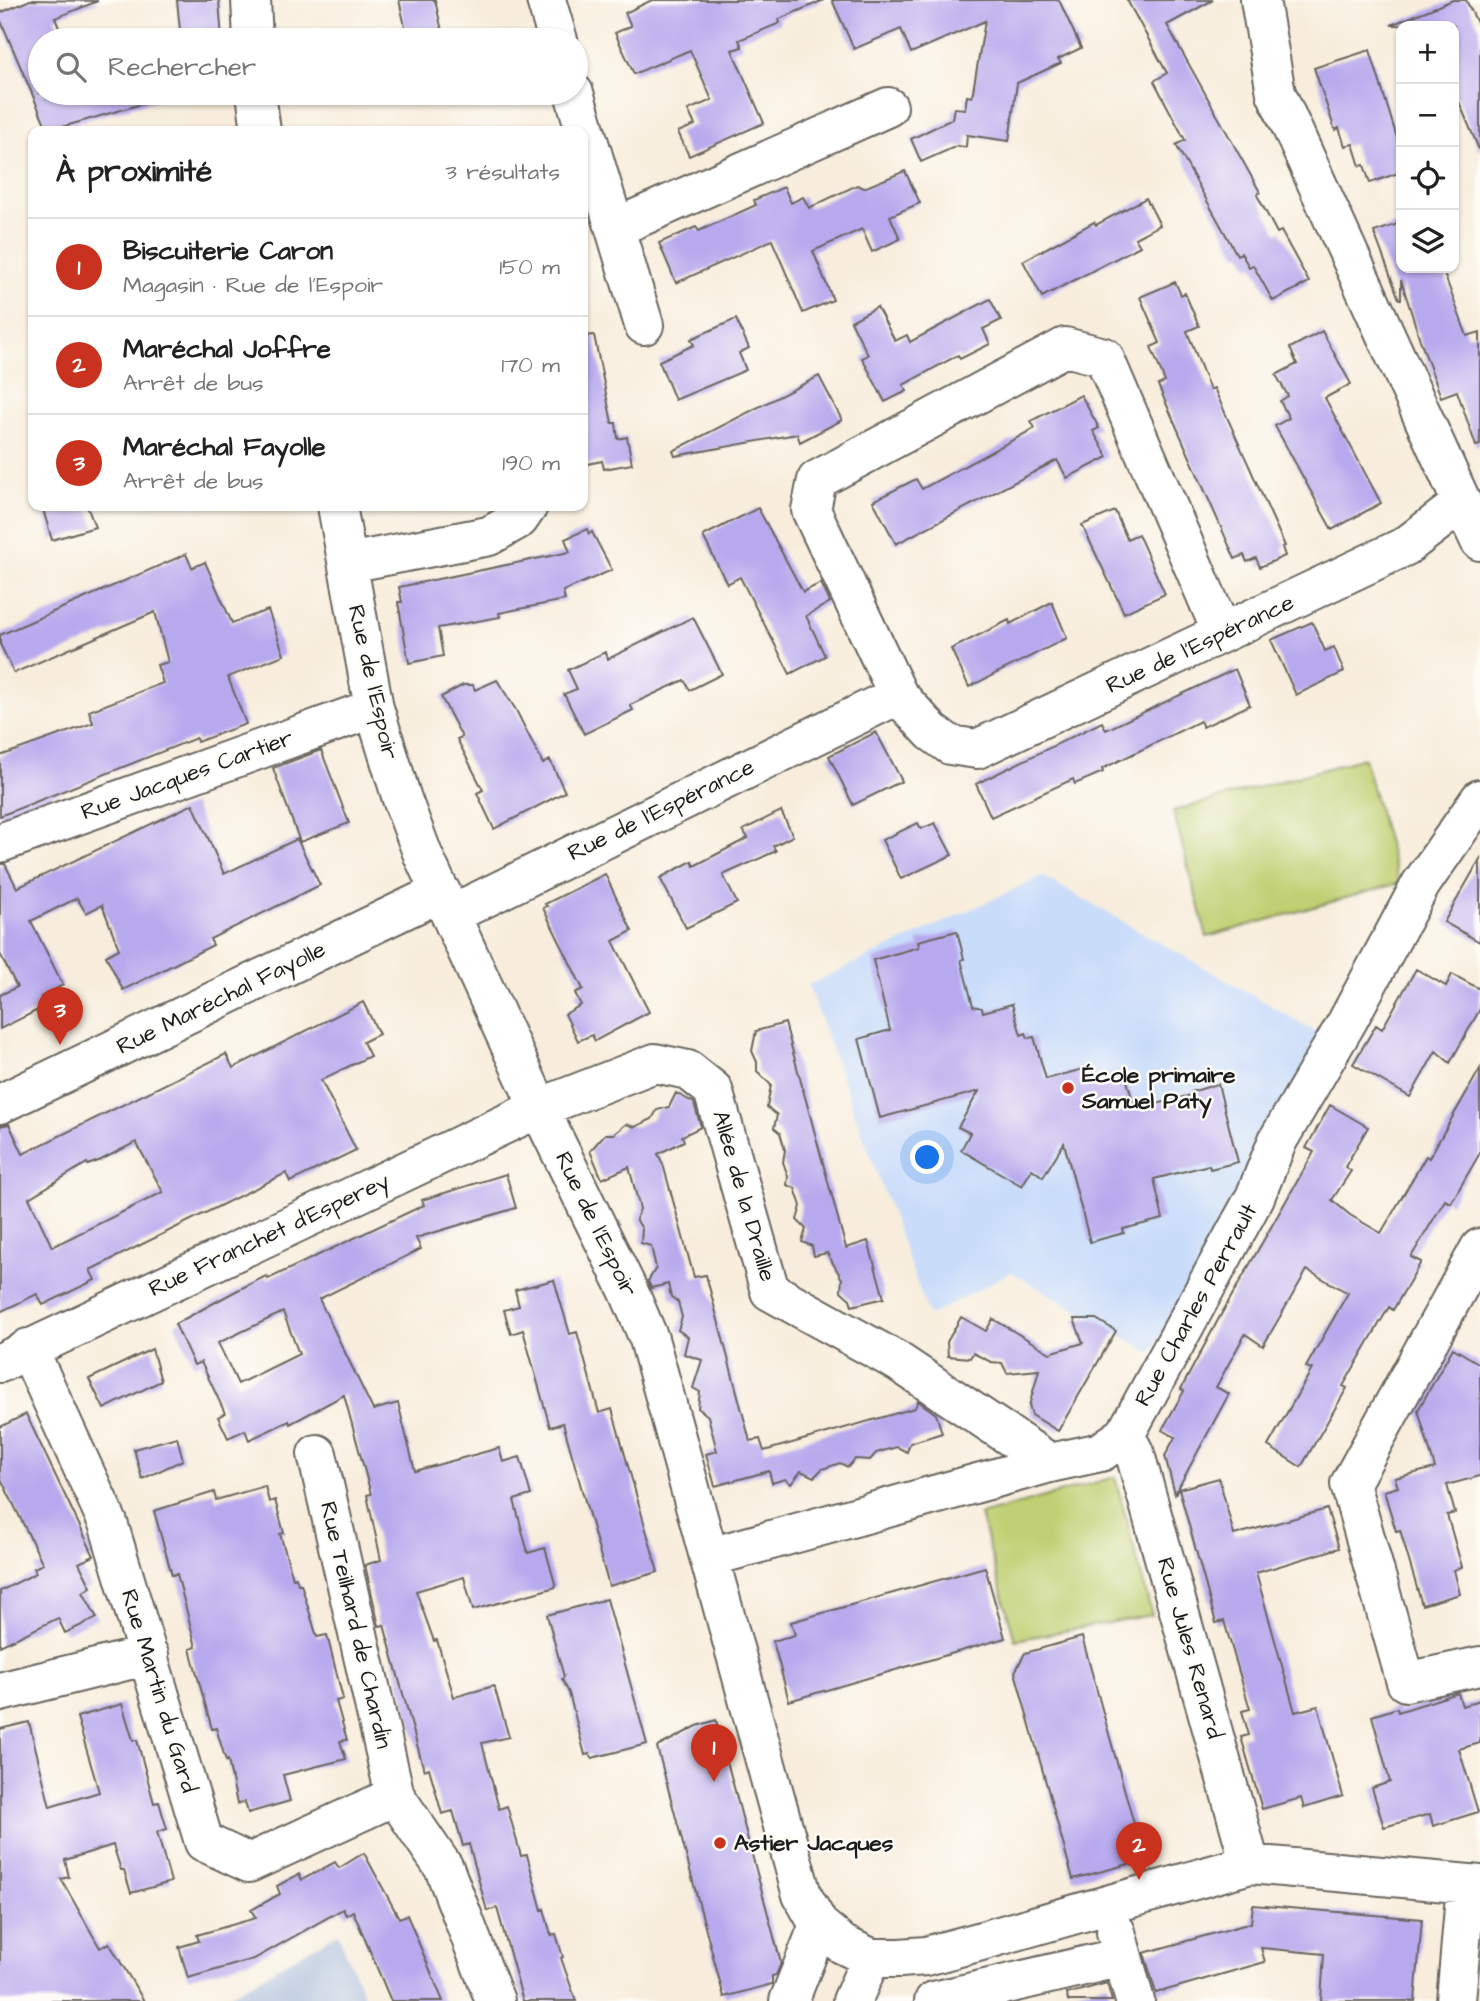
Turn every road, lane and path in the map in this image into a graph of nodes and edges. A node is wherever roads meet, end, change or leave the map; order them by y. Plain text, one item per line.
1 (251, 0) edge
2 (546, 0) edge
3 (1261, 0) edge
4 (252, 28) edge
5 (554, 28) edge
6 (258, 105) edge
7 (577, 105) edge
8 (888, 107) dead end
9 (260, 126) edge
10 (581, 126) edge
11 (588, 153) edge
12 (615, 228) junction
13 (643, 325) dead end
14 (1462, 503) junction
15 (338, 511) edge
16 (525, 511) edge
17 (1480, 541) edge
18 (348, 564) junction
19 (1222, 633) junction
20 (898, 695) junction
21 (374, 708) junction
22 (1480, 799) edge
23 (0, 843) edge
24 (446, 903) junction
25 (0, 1104) edge
26 (539, 1108) junction
27 (1480, 1248) edge
28 (1468, 1299) edge
29 (14, 1355) edge
30 (1125, 1434) junction
31 (317, 1454) dead end
32 (1050, 1462) junction
33 (710, 1557) junction
34 (149, 1656) junction
35 (1480, 1666) edge
36 (0, 1692) edge
37 (395, 1796) junction
38 (1250, 1864) junction
39 (1473, 1884) edge
40 (1110, 1904) junction
41 (844, 1942) junction
42 (1122, 1957) junction
43 (495, 2001) edge
44 (789, 2001) edge
45 (852, 2001) edge
46 (934, 2001) edge
47 (1135, 2001) edge
48 (1456, 2001) edge

1 - 4 street
2 - 5 street
3 - 14 street
6 - 9 street
7 - 10 street
8 - 12 street
11 - 12 street
12 - 13 street
14 - 17 street
14 - 19 street, Rue de l'Espérance
15 - 18 street, Rue de l'Espoir
16 - 18 street
18 - 21 street, Rue de l'Espoir
19 - 20 street, Rue de l'Espérance
19 - 20 street
20 - 24 street, Rue de l'Espérance
21 - 23 street, Rue Jacques Cartier
21 - 24 street, Rue de l'Espoir
22 - 30 street, Rue Charles Perrault
24 - 25 street, Rue Maréchal Fayolle
24 - 26 street, Rue de l'Espoir
26 - 29 street, Rue Franchet d'Esperey
26 - 32 street, Allée de la Draille
26 - 33 street, Rue de l'Espoir
27 - 28 street
28 - 35 street
29 - 34 street, Rue Martin du Gard
30 - 32 street, Rue Charles Perrault
30 - 38 street, Rue Jules Renard
31 - 37 street, Rue Teilhard de Chardin
32 - 33 street, Rue Charles Perrault
33 - 41 street, Rue de l'Espoir
34 - 36 street
34 - 37 street, Rue Martin du Gard
37 - 43 street
38 - 39 street
38 - 40 street
39 - 48 street
40 - 41 street
40 - 42 street
41 - 44 street
41 - 45 street
42 - 46 street
42 - 47 street

